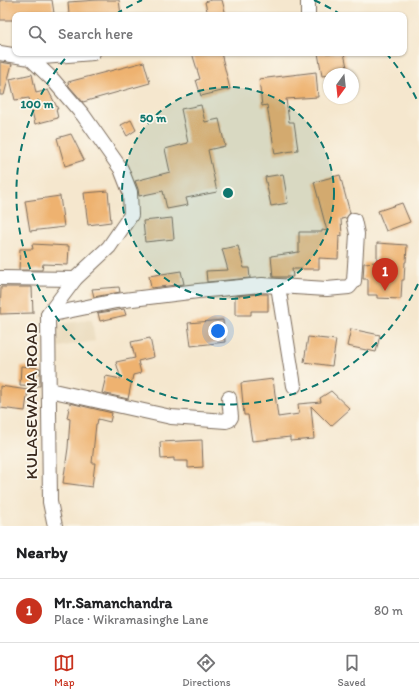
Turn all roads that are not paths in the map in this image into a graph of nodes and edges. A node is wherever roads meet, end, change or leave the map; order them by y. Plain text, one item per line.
1 (308, 0) edge
2 (308, 12) edge
3 (0, 53) edge
4 (12, 55) edge
5 (18, 56) edge
6 (55, 56) edge
7 (30, 58) junction
8 (354, 220) dead end
9 (0, 278) edge
10 (75, 279) junction
11 (278, 286) junction
12 (48, 315) junction
13 (294, 386) dead end
14 (49, 390) junction
15 (229, 398) dead end
16 (55, 526) edge

1 - 2 street
3 - 4 street
5 - 7 street
6 - 7 street
7 - 10 street, KULASEWANA ROAD
8 - 11 street
9 - 10 street
10 - 12 street, KULASEWANA ROAD
11 - 12 street
11 - 13 street
12 - 14 street, KULASEWANA ROAD
14 - 15 street
14 - 16 street, KULASEWANA ROAD

